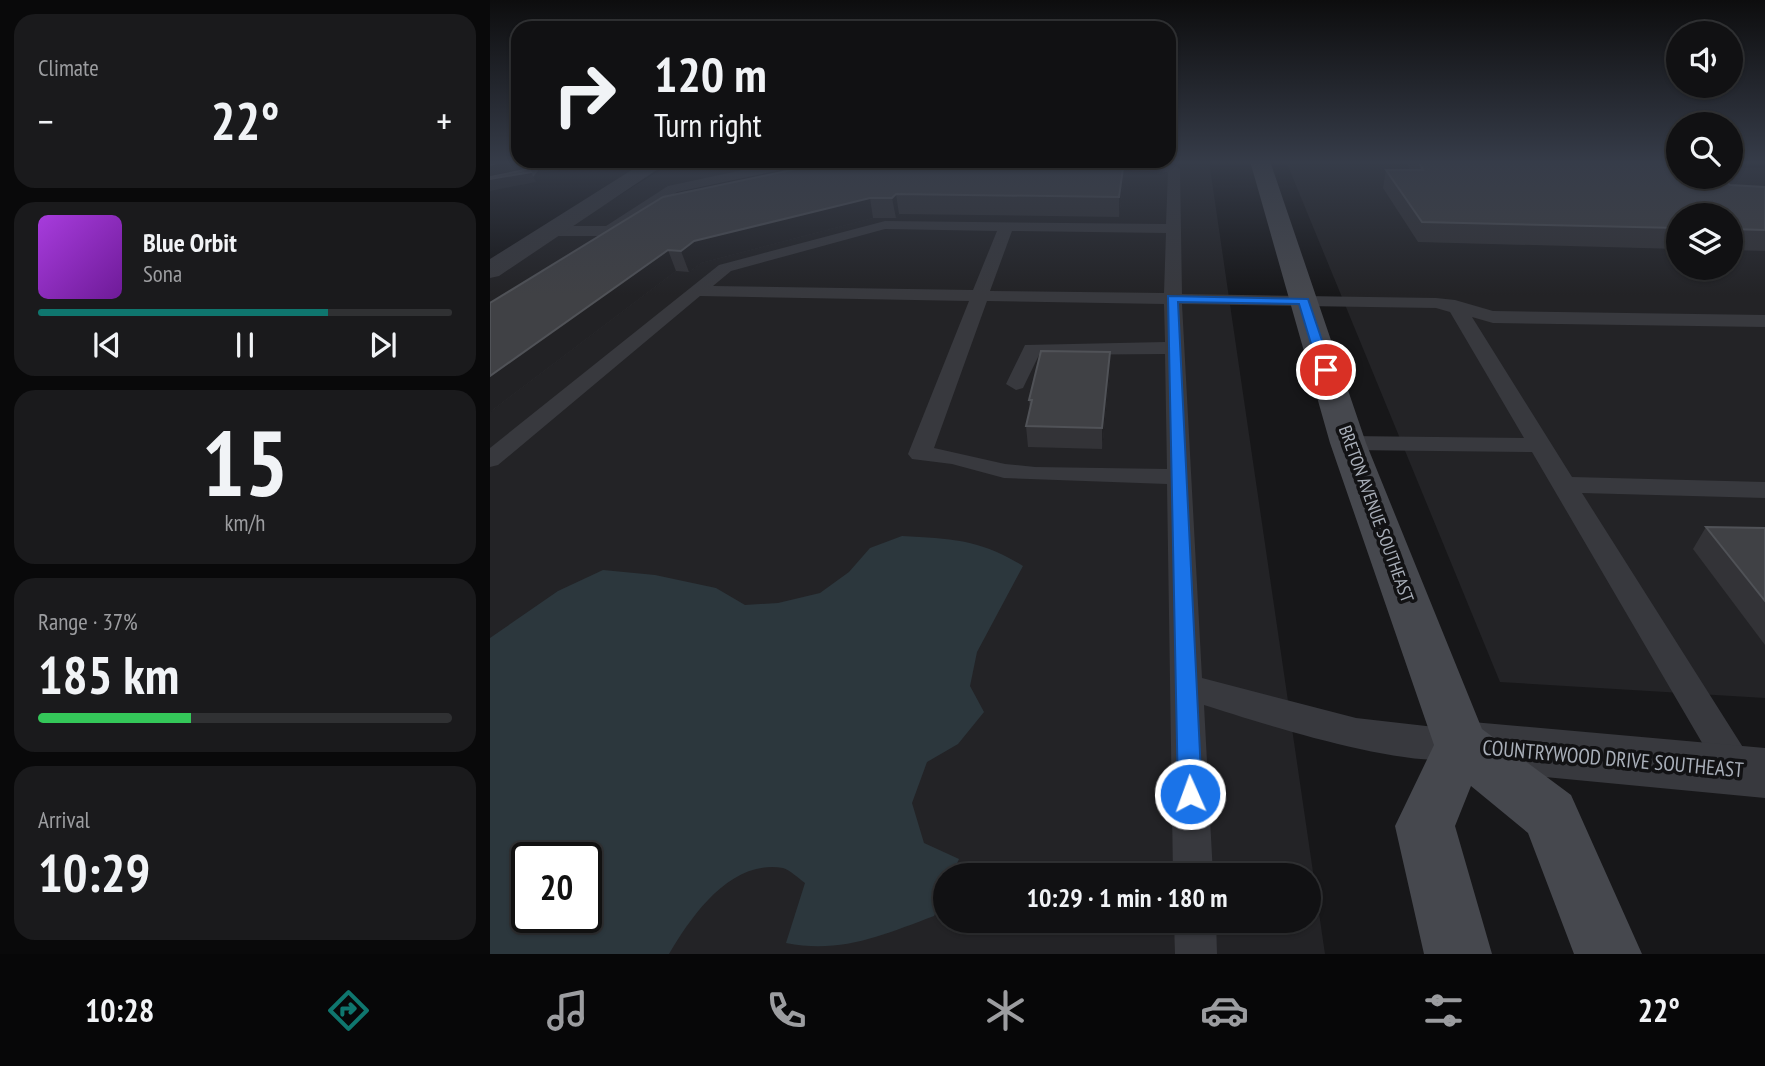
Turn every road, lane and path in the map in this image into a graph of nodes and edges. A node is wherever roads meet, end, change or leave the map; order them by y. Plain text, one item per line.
1 (591, 206) edge
2 (648, 206) edge
3 (1173, 206) edge
4 (1274, 206) edge
5 (1006, 226) junction
6 (1173, 229) junction
7 (552, 231) junction
8 (610, 231) junction
9 (578, 252) edge
10 (490, 270) edge
11 (696, 291) junction
12 (979, 296) junction
13 (1172, 299) junction
14 (1304, 301) junction
15 (1455, 305) junction
16 (1765, 321) edge
17 (1174, 348) junction
18 (1016, 383) dead end
19 (1348, 443) junction
20 (1540, 445) junction
21 (490, 460) edge
22 (1178, 477) junction
23 (1564, 485) junction
24 (1765, 489) edge
25 (1186, 686) junction
26 (1461, 745) junction
27 (1752, 772) edge
28 (1193, 863) edge
29 (1195, 933) edge
30 (1196, 954) edge
31 (1458, 954) edge
32 (1608, 954) edge

1 - 7 street
2 - 8 lane
3 - 6 lane
4 - 14 main road, BRETON AVENUE SOUTHEAST
5 - 6 lane
5 - 11 lane
5 - 12 lane
6 - 13 lane
7 - 8 lane
7 - 10 street
8 - 9 lane
11 - 12 lane
11 - 21 lane
12 - 13 lane
12 - 22 lane
13 - 14 lane
13 - 17 lane
14 - 15 lane
14 - 19 main road, BRETON AVENUE SOUTHEAST
15 - 16 lane
15 - 20 lane
17 - 18 lane
17 - 22 lane
19 - 20 lane
19 - 26 main road, BRETON AVENUE SOUTHEAST
20 - 23 lane
22 - 25 lane
23 - 24 lane
23 - 27 lane
25 - 26 lane
25 - 28 lane
26 - 27 street, COUNTRYWOOD DRIVE SOUTHEAST
26 - 31 main road
26 - 32 main road
29 - 30 lane

